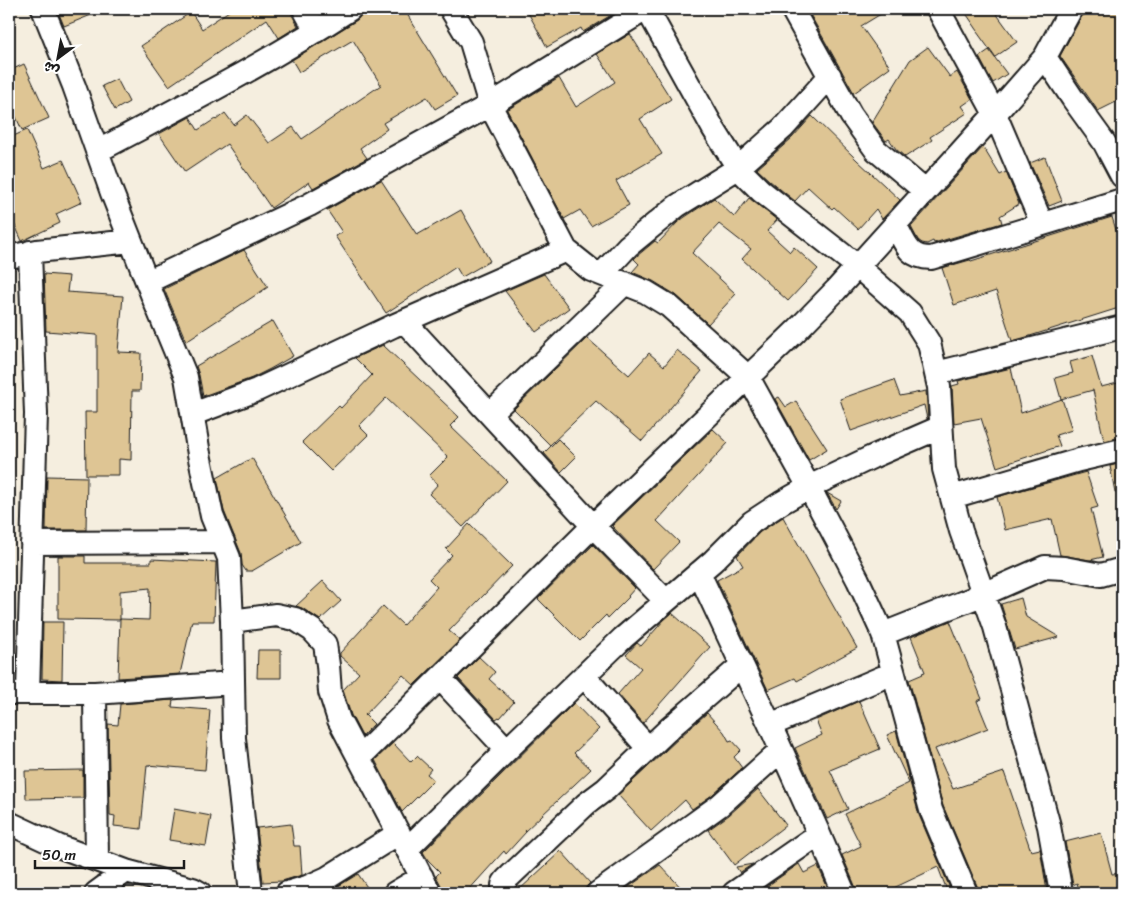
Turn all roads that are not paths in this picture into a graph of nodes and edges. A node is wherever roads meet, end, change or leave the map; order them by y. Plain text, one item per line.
1 (42, 9) edge
2 (304, 9) edge
3 (350, 9) edge
4 (451, 9) edge
5 (646, 9) edge
6 (792, 9) edge
7 (938, 9) edge
8 (1071, 9) edge
9 (316, 31) junction
10 (1045, 56) junction
11 (830, 76) junction
12 (490, 105) junction
13 (994, 114) junction
14 (98, 151) junction
15 (738, 168) junction
16 (1122, 176) edge
17 (925, 191) junction
18 (1122, 200) edge
19 (895, 224) junction
20 (1042, 224) junction
21 (132, 241) junction
22 (566, 250) junction
23 (19, 254) edge
24 (857, 266) junction
25 (602, 274) junction
26 (147, 282) junction
27 (625, 283) junction
28 (404, 321) junction
29 (1122, 327) edge
30 (936, 373) junction
31 (748, 377) junction
32 (193, 414) junction
33 (490, 414) junction
34 (941, 427) junction
35 (1122, 450) edge
36 (809, 487) junction
37 (952, 497) junction
38 (593, 526) junction
39 (223, 542) junction
40 (32, 543) junction
41 (1122, 570) edge
42 (699, 573) junction
43 (984, 594) junction
44 (666, 602) junction
45 (232, 621) junction
46 (883, 634) junction
47 (742, 665) junction
48 (893, 673) junction
49 (584, 676) junction
50 (440, 678) junction
51 (233, 684) junction
52 (18, 693) edge
53 (95, 693) junction
54 (770, 725) junction
55 (648, 748) junction
56 (507, 750) junction
57 (781, 750) junction
58 (359, 758) junction
59 (9, 823) edge
60 (819, 834) junction
61 (403, 841) junction
62 (97, 860) junction
63 (126, 871) junction
64 (426, 885) edge
65 (96, 893) edge
66 (200, 893) edge
67 (251, 893) edge
68 (287, 893) edge
69 (395, 893) edge
70 (505, 893) edge
71 (598, 893) edge
72 (734, 893) edge
73 (844, 893) edge
74 (966, 893) edge
75 (1061, 893) edge

1 - 14 street
2 - 9 street
3 - 9 street
4 - 12 street
5 - 12 street
5 - 15 street
6 - 11 street
7 - 13 street
8 - 10 street
9 - 14 street
10 - 13 street
10 - 16 street
11 - 15 street
11 - 17 street
12 - 22 street
12 - 26 street
13 - 17 street
13 - 20 street
14 - 21 street
15 - 24 street
15 - 25 street
17 - 19 street
18 - 20 street
19 - 20 street
19 - 24 street
21 - 23 street
21 - 26 street
22 - 25 street
22 - 28 street
23 - 40 street
24 - 30 street
24 - 31 street
25 - 27 street
26 - 32 street
27 - 31 street
27 - 33 street
28 - 32 street
28 - 33 street
29 - 30 street
30 - 34 street
31 - 36 street
31 - 38 street
32 - 39 street
33 - 38 street
34 - 36 street
34 - 37 street
35 - 37 street
36 - 42 street
36 - 46 street
37 - 43 street
38 - 44 street
38 - 50 street
39 - 40 street
39 - 45 street
40 - 52 street
41 - 43 street
42 - 44 street
42 - 47 street
43 - 46 street
43 - 75 street
44 - 49 street
45 - 51 street
45 - 58 street
46 - 48 street
47 - 54 street
47 - 55 street
48 - 54 street
48 - 74 street
49 - 55 street
49 - 56 street
50 - 56 street
50 - 58 street
51 - 53 street
51 - 67 street
52 - 53 street
53 - 62 street
54 - 57 street
55 - 70 street
56 - 61 street
57 - 60 street
57 - 71 street
58 - 61 street
59 - 62 street
60 - 72 street
60 - 73 street
61 - 64 street
61 - 68 street
62 - 63 street
63 - 65 street
63 - 66 street
64 - 69 street

